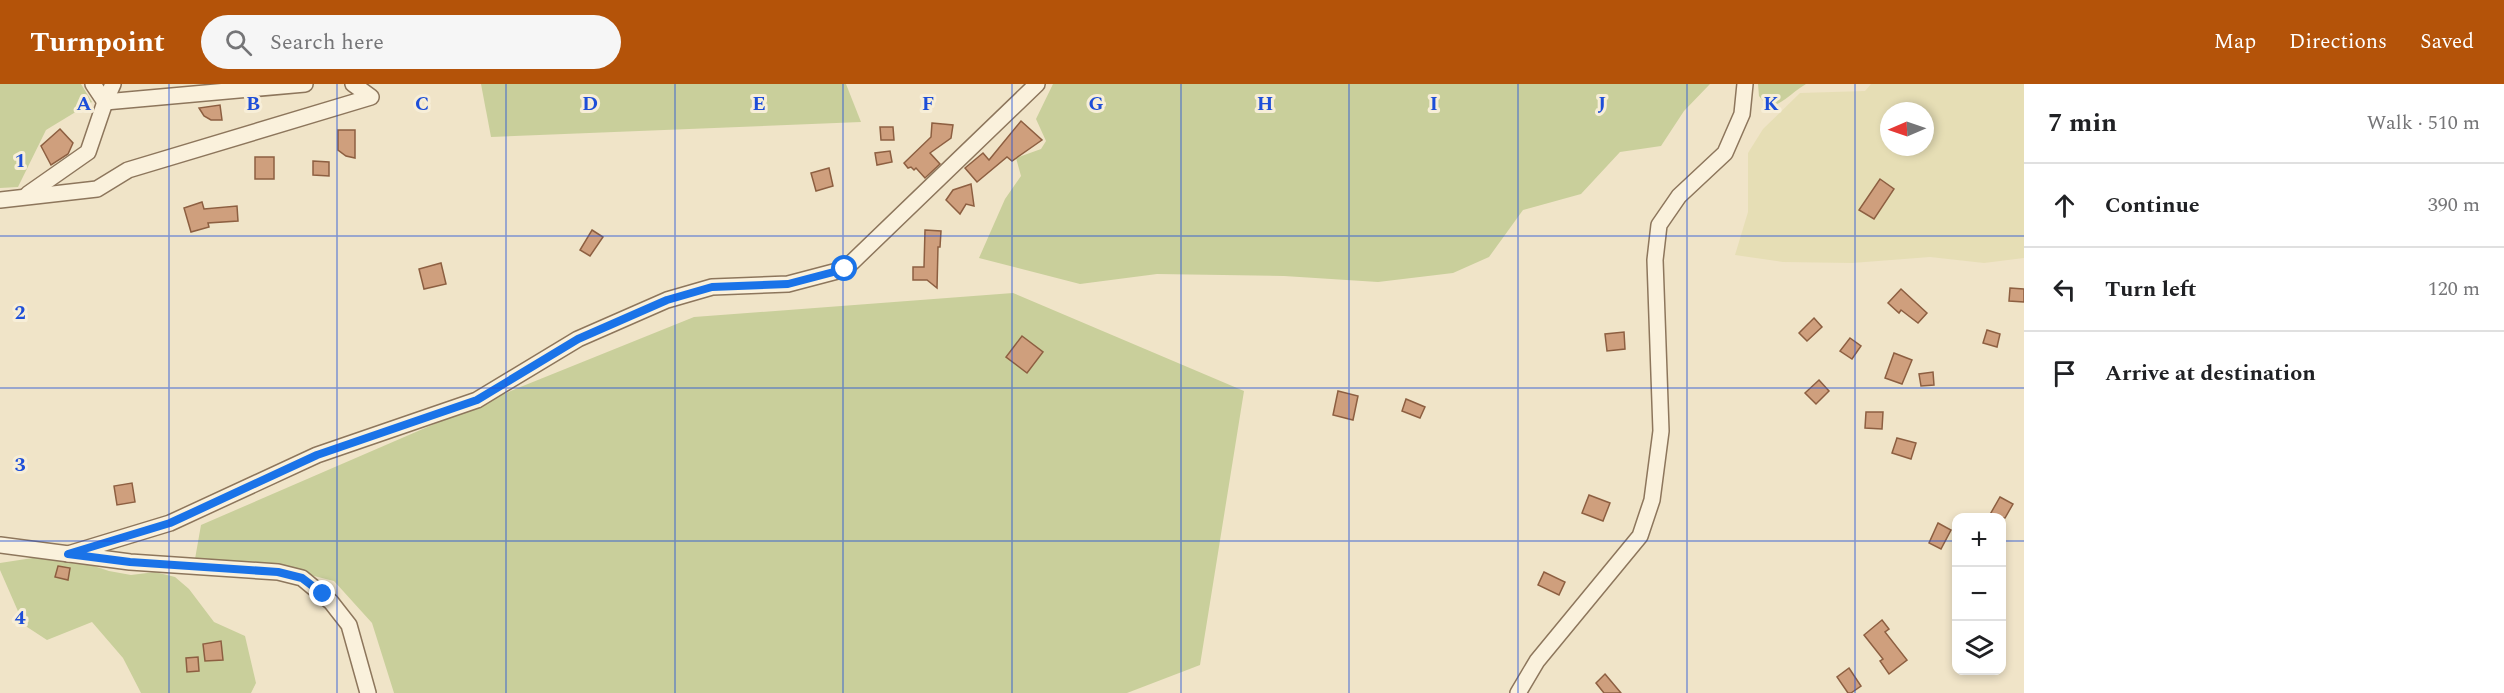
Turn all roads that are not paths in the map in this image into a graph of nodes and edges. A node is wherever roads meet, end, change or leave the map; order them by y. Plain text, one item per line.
1 (93, 84) edge
2 (113, 84) edge
3 (305, 84) edge
4 (353, 84) edge
5 (1037, 84) edge
6 (1745, 84) edge
7 (105, 102) junction
8 (26, 196) junction
9 (0, 200) edge
10 (0, 546) edge
11 (68, 554) junction
12 (368, 693) edge
13 (1518, 693) edge

1 - 7 street
2 - 7 street
3 - 7 street
4 - 8 street
5 - 11 street
6 - 13 street
7 - 8 street
8 - 9 street
10 - 11 street
11 - 12 street

